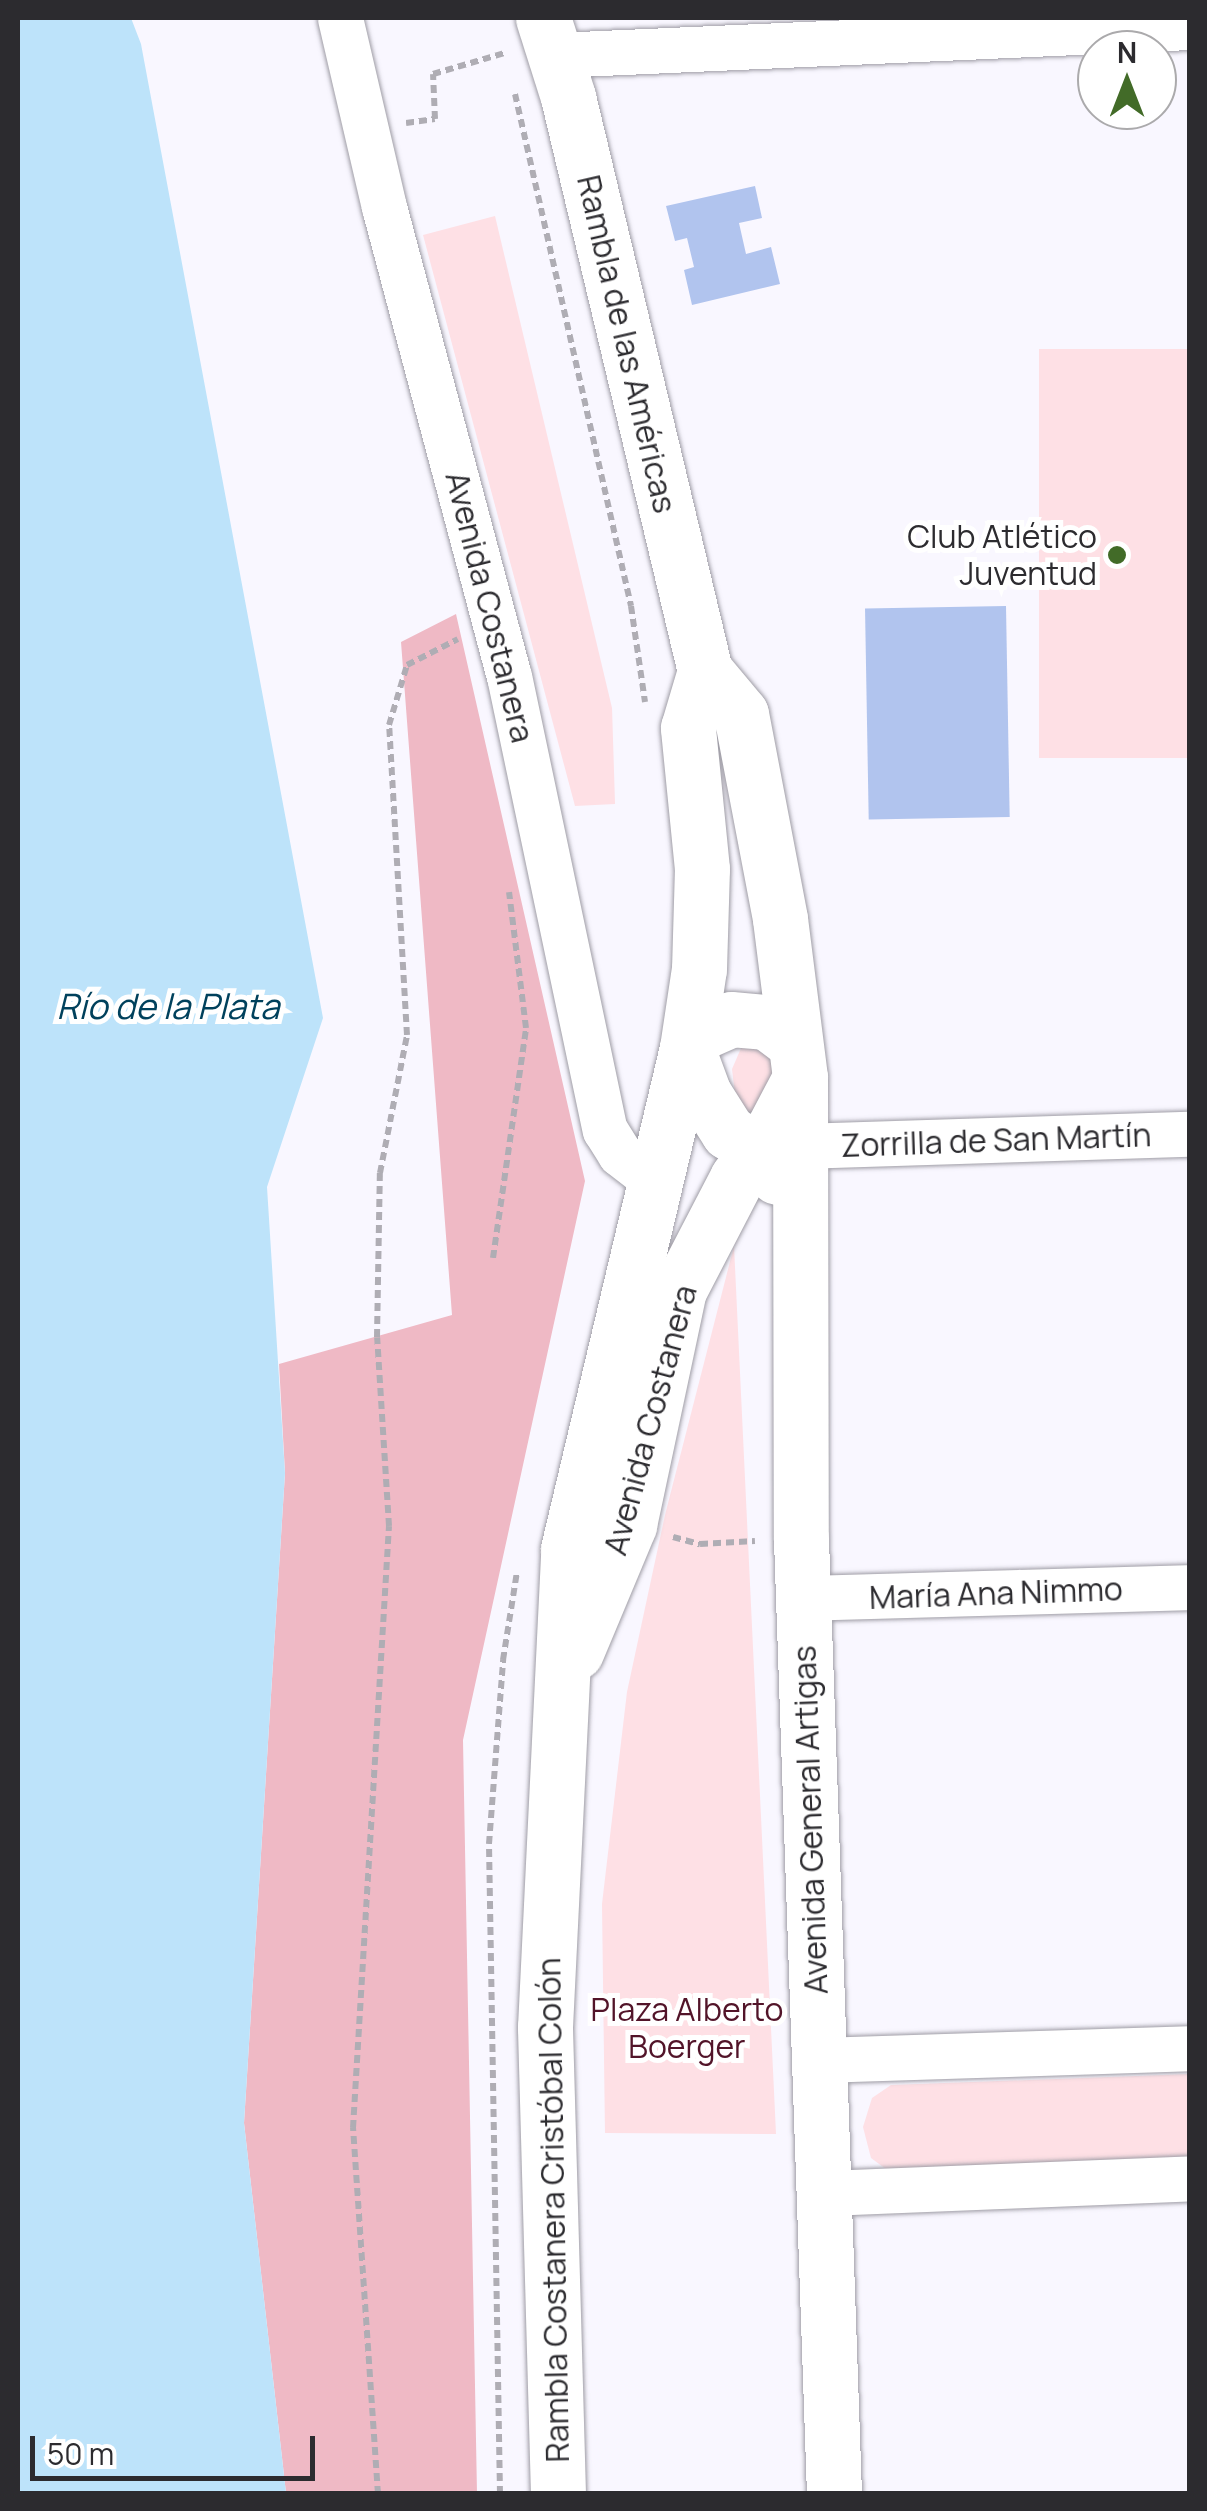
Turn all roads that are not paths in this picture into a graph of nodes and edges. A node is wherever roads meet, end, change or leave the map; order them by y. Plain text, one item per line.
1 (340, 18) edge
2 (1190, 27) edge
3 (523, 46) edge
4 (705, 671) junction
5 (687, 1048) junction
6 (797, 1061) junction
7 (1190, 1134) edge
8 (778, 1147) junction
9 (655, 1181) junction
10 (1190, 1587) edge
11 (803, 1598) junction
12 (562, 1687) junction
13 (1190, 2048) edge
14 (818, 2060) junction
15 (1190, 2178) edge
16 (824, 2193) junction
17 (558, 2494) edge
18 (834, 2494) edge

1 - 9 street, Avenida Costanera
2 - 3 street
3 - 4 street, Rambla de las Américas
4 - 5 street, Avenida Costanera
4 - 6 street
5 - 6 street
5 - 8 street
5 - 9 street, Avenida Costanera
6 - 8 street, Avenida Costanera
7 - 8 street, Zorrilla de San Martín
8 - 11 street, Avenida General Artigas
8 - 12 street, Avenida Costanera
9 - 12 street, Avenida Costanera
10 - 11 street, María Ana Nimmo
11 - 14 street, Avenida General Artigas
12 - 17 street, Rambla Costanera Cristóbal Colón
13 - 14 street
14 - 16 street, Avenida General Artigas
15 - 16 street
16 - 18 street, Avenida General Artigas

